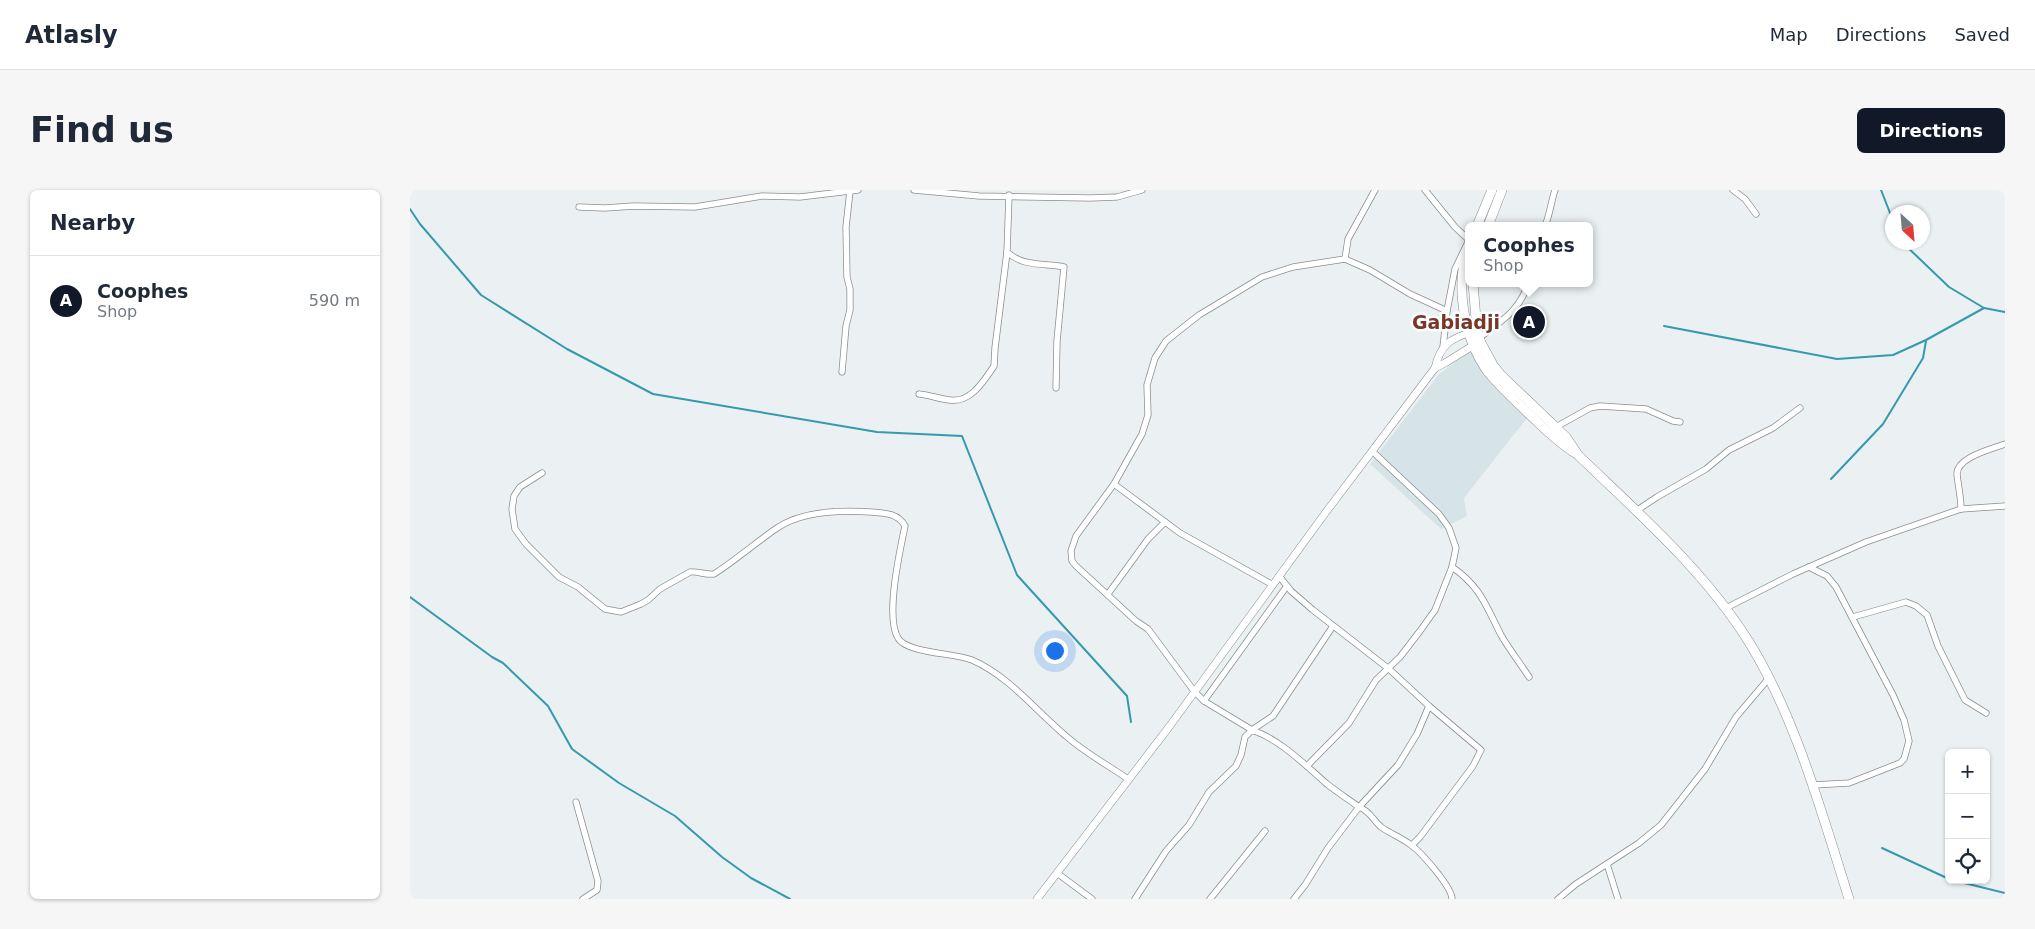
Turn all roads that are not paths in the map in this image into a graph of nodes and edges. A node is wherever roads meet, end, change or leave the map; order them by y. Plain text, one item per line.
1 (858, 190) edge
2 (914, 190) edge
3 (1142, 190) edge
4 (1374, 190) edge
5 (1425, 190) edge
6 (1492, 190) edge
7 (1502, 190) edge
8 (1555, 190) edge
9 (1733, 190) edge
10 (850, 191) edge
11 (1009, 195) junction
12 (579, 207) dead end
13 (1756, 214) dead end
14 (1479, 222) edge
15 (1490, 222) edge
16 (1547, 222) edge
17 (1465, 236) edge
18 (1465, 248) edge
19 (1007, 252) junction
20 (1345, 259) junction
21 (1465, 273) edge
22 (1472, 287) edge
23 (1527, 287) edge
24 (1447, 311) junction
25 (1476, 338) junction
26 (1443, 348) junction
27 (1435, 368) junction
28 (842, 372) dead end
29 (1056, 388) dead end
30 (919, 394) dead end
31 (1800, 408) dead end
32 (1680, 422) dead end
33 (1556, 427) junction
34 (2005, 444) edge
35 (1372, 451) junction
36 (1578, 455) junction
37 (542, 473) dead end
38 (1114, 484) junction
39 (2005, 506) edge
40 (1962, 509) junction
41 (1636, 511) junction
42 (1166, 522) junction
43 (1452, 567) junction
44 (1809, 567) junction
45 (1279, 576) junction
46 (1273, 585) junction
47 (1288, 586) junction
48 (1108, 594) junction
49 (1726, 608) junction
50 (1853, 617) junction
51 (1333, 626) junction
52 (1389, 668) junction
53 (1529, 677) dead end
54 (1769, 678) junction
55 (1194, 691) junction
56 (1204, 701) junction
57 (1429, 706) junction
58 (1986, 713) dead end
59 (1252, 730) junction
60 (1307, 766) junction
61 (1128, 779) junction
62 (1813, 785) junction
63 (576, 802) dead end
64 (1359, 807) junction
65 (1265, 831) dead end
66 (1412, 845) junction
67 (1607, 864) junction
68 (1057, 873) junction
69 (583, 899) edge
70 (1037, 899) edge
71 (1092, 899) edge
72 (1136, 899) edge
73 (1210, 899) edge
74 (1294, 899) edge
75 (1452, 899) edge
76 (1558, 899) edge
77 (1618, 899) edge
78 (1849, 899) edge

1 - 10 street
2 - 11 street
3 - 11 street
4 - 20 street
5 - 17 street
6 - 14 main road
7 - 15 main road
8 - 16 street
9 - 13 street
10 - 12 street
10 - 28 street
11 - 19 street
18 - 24 street
19 - 29 street
19 - 30 street
20 - 24 street
20 - 38 street
21 - 25 main road
22 - 25 main road
23 - 25 street
24 - 26 street
25 - 26 street
25 - 27 street
25 - 33 main road
25 - 36 main road
26 - 27 street
27 - 35 street
31 - 41 street
32 - 33 street
33 - 36 main road
34 - 40 street
35 - 43 street
35 - 45 street
36 - 41 main road
37 - 61 street
38 - 42 street
38 - 48 street
39 - 40 street
40 - 44 street
41 - 49 main road
42 - 46 street
42 - 48 street
43 - 52 street
43 - 53 street
44 - 49 street
44 - 50 street
45 - 46 street
45 - 47 street
46 - 55 street
47 - 51 street
47 - 56 street
48 - 55 street
49 - 54 main road
50 - 58 street
50 - 62 street
51 - 52 street
51 - 59 street
52 - 57 street
52 - 60 street
54 - 62 main road
54 - 67 street
55 - 56 street
55 - 61 street
56 - 59 street
57 - 64 street
57 - 66 street
59 - 60 street
59 - 72 street
60 - 64 street
61 - 68 street
62 - 78 main road
63 - 69 street
64 - 66 street
64 - 74 street
65 - 73 street
66 - 75 street
67 - 76 street
67 - 77 street
68 - 70 street
68 - 71 street

